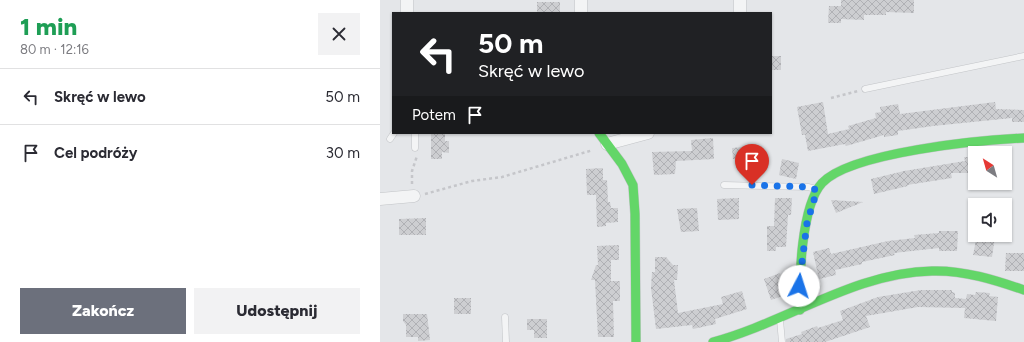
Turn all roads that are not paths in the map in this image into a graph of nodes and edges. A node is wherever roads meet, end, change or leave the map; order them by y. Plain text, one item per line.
1 (407, 0) edge
2 (581, 0) edge
3 (740, 0) edge
4 (408, 12) edge
5 (581, 12) edge
6 (740, 12) edge
7 (1024, 56) edge
8 (865, 89) road end
9 (393, 134) edge
10 (415, 134) edge
11 (600, 134) edge
12 (644, 134) edge
13 (1024, 138) edge
14 (390, 139) dead end
15 (607, 144) junction
16 (415, 148) road end
17 (724, 185) dead end
18 (817, 190) junction
19 (413, 191) road end
20 (380, 199) edge
21 (1024, 290) edge
22 (800, 310) junction
23 (505, 317) dead end
24 (780, 318) junction
25 (506, 342) edge
26 (636, 342) edge
27 (713, 342) edge
28 (782, 342) edge

1 - 4 street
2 - 5 street
3 - 6 street
7 - 8 lane
9 - 14 lane
10 - 16 lane
11 - 15 street
12 - 15 street
13 - 18 street
15 - 26 street
17 - 18 lane
18 - 22 street
19 - 20 street
21 - 22 street
22 - 24 street
23 - 25 lane
24 - 27 street
24 - 28 lane

